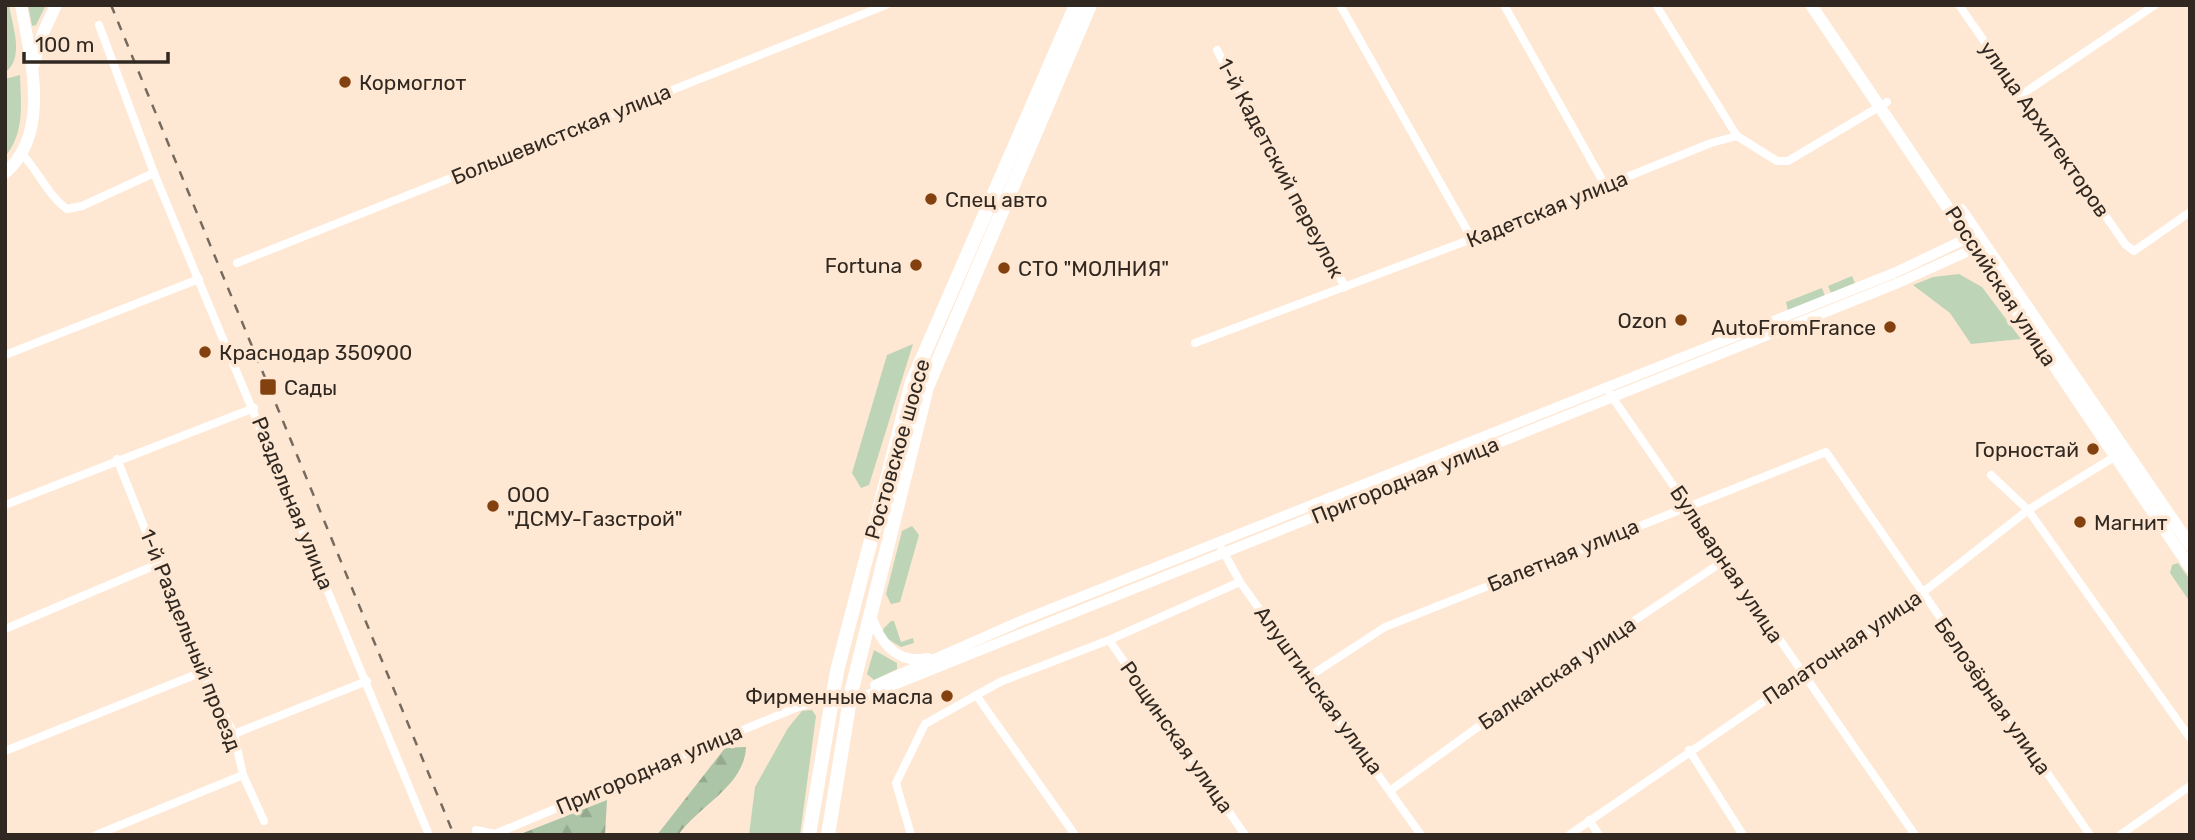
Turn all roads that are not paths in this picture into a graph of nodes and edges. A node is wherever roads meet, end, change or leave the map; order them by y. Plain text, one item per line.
1 (21, 5) edge
2 (56, 5) edge
3 (886, 5) edge
4 (1076, 5) edge
5 (1090, 5) edge
6 (1340, 5) edge
7 (1504, 5) edge
8 (1656, 5) edge
9 (1811, 5) edge
10 (1819, 5) edge
11 (1959, 5) edge
12 (2155, 5) edge
13 (99, 25) dead end
14 (1217, 50) dead end
15 (32, 70) junction
16 (2021, 95) junction
17 (1884, 104) junction
18 (1737, 136) junction
19 (21, 153) junction
20 (5, 173) edge
21 (155, 173) junction
22 (1605, 185) junction
23 (2190, 212) edge
24 (1472, 239) junction
25 (1976, 242) junction
26 (237, 263) dead end
27 (199, 279) junction
28 (1345, 286) junction
29 (1195, 343) dead end
30 (5, 355) edge
31 (1609, 392) junction
32 (254, 408) junction
33 (1826, 452) joint
34 (2120, 453) junction
35 (117, 459) junction
36 (1992, 475) dead end
37 (5, 505) edge
38 (1688, 505) junction
39 (2028, 510) junction
40 (2190, 545) edge
41 (1221, 549) junction
42 (1725, 560) junction
43 (158, 565) junction
44 (2190, 567) edge
45 (1240, 582) junction
46 (1922, 593) junction
47 (871, 616) junction
48 (5, 629) edge
49 (1109, 640) junction
50 (951, 652) junction
51 (202, 672) junction
52 (1802, 674) junction
53 (1310, 676) junction
54 (367, 681) junction
55 (976, 695) junction
56 (850, 698) junction
57 (828, 700) junction
58 (234, 734) junction
59 (2190, 738) edge
60 (1689, 750) junction
61 (5, 751) edge
62 (243, 775) junction
63 (2190, 786) edge
64 (1391, 790) junction
65 (1589, 820) junction
66 (264, 821) dead end
67 (476, 830) dead end
68 (96, 835) edge
69 (429, 835) edge
70 (809, 835) edge
71 (828, 835) edge
72 (911, 835) edge
73 (1075, 835) edge
74 (1245, 835) edge
75 (1421, 835) edge
76 (1569, 835) edge
77 (1599, 835) edge
78 (1743, 835) edge
79 (1915, 835) edge
80 (2090, 835) edge
81 (2120, 835) edge

1 - 15 main road
2 - 15 main road
3 - 26 street, Большевистская улица
4 - 57 highway, Ростовское шоссе
5 - 47 highway, Ростовское шоссе
6 - 24 street
7 - 22 street
8 - 18 street
9 - 17 main road, Российская улица
10 - 17 main road, Российская улица
11 - 16 street, улица Архитекторов
12 - 16 street
13 - 21 street, Раздельная улица
14 - 28 street, 1-й Кадетский переулок
15 - 19 main road
16 - 23 street, улица Архитекторов
17 - 18 street
17 - 25 main road, Российская улица
18 - 22 street, Кадетская улица
19 - 20 main road
19 - 21 street
21 - 27 street, Раздельная улица
22 - 24 street, Кадетская улица
24 - 28 street, Кадетская улица
25 - 31 street, Пригородная улица
25 - 34 main road, Российская улица
27 - 30 street
27 - 32 street, Раздельная улица
28 - 29 street, Кадетская улица
31 - 38 street, Бульварная улица
31 - 41 street, Пригородная улица
32 - 35 street
32 - 54 street, Раздельная улица
33 - 38 street, Балетная улица
33 - 46 street, Белозёрная улица
34 - 39 street, Палаточная улица
34 - 40 main road, Российская улица
34 - 44 main road, Российская улица
35 - 37 street
35 - 43 street, 1-й Раздельный проезд
36 - 39 street
38 - 42 street, Бульварная улица
38 - 53 street, Балетная улица
39 - 46 street, Палаточная улица
39 - 59 street
41 - 45 street, Алуштинская улица
41 - 50 street, Пригородная улица
41 - 56 street, Пригородная улица
42 - 52 street, Бульварная улица
42 - 64 street, Балканская улица
43 - 48 street
43 - 51 street, 1-й Раздельный проезд
45 - 49 street
45 - 53 street, Алуштинская улица
46 - 52 street, Палаточная улица
46 - 80 street, Белозёрная улица
47 - 50 street
47 - 56 highway, Ростовское шоссе
49 - 55 street
49 - 74 street, Рощинская улица
50 - 56 street, Пригородная улица
51 - 58 street, 1-й Раздельный проезд
51 - 61 street
52 - 60 street, Палаточная улица
52 - 79 street, Бульварная улица
53 - 64 street, Алуштинская улица
54 - 58 street
54 - 69 street, Раздельная улица
55 - 72 street
55 - 73 street
56 - 57 street, Пригородная улица
56 - 71 highway, Ростовское шоссе
57 - 67 street, Пригородная улица
57 - 70 highway, Ростовское шоссе
58 - 62 street, 1-й Раздельный проезд
60 - 65 street, Палаточная улица
60 - 78 street
62 - 66 street, 1-й Раздельный проезд
62 - 68 street
63 - 81 street
64 - 75 street, Алуштинская улица
65 - 76 street, Палаточная улица
65 - 77 street

